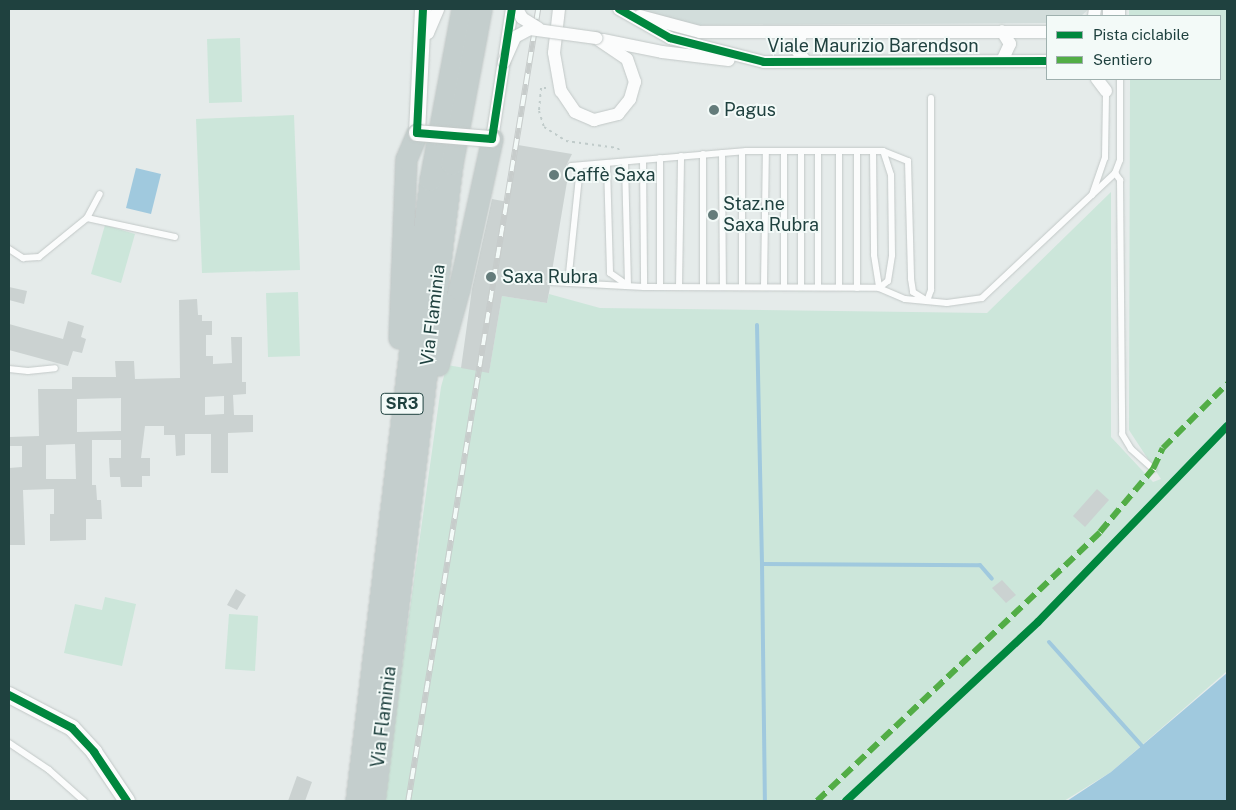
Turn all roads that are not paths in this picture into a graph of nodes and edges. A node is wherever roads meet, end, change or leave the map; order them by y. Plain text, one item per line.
1 (424, 9) edge
2 (438, 9) edge
3 (462, 9) edge
4 (481, 9) edge
5 (512, 9) edge
6 (517, 9) edge
7 (559, 9) edge
8 (618, 9) edge
9 (623, 9) edge
10 (538, 28) junction
11 (1002, 31) junction
12 (802, 32) junction
13 (1046, 32) edge
14 (422, 35) junction
15 (596, 38) junction
16 (1046, 60) edge
17 (1002, 61) junction
18 (504, 62) junction
19 (764, 62) junction
20 (806, 62) junction
21 (1120, 80) edge
22 (1106, 85) edge
23 (931, 98) dead end
24 (417, 133) junction
25 (492, 139) junction
26 (766, 151) junction
27 (784, 151) junction
28 (801, 151) junction
29 (818, 151) junction
30 (839, 151) junction
31 (857, 151) junction
32 (873, 151) junction
33 (883, 151) junction
34 (742, 152) junction
35 (722, 153) junction
36 (703, 154) junction
37 (681, 156) junction
38 (660, 158) junction
39 (643, 160) junction
40 (625, 163) junction
41 (607, 165) junction
42 (571, 166) dead end
43 (580, 167) junction
44 (1115, 173) junction
45 (100, 194) dead end
46 (1091, 196) junction
47 (87, 218) junction
48 (175, 238) dead end
49 (9, 249) edge
50 (551, 282) dead end
51 (568, 283) junction
52 (628, 286) junction
53 (660, 286) junction
54 (679, 286) junction
55 (703, 286) junction
56 (723, 286) junction
57 (742, 286) junction
58 (764, 286) junction
59 (644, 287) junction
60 (784, 287) junction
61 (801, 287) junction
62 (818, 287) junction
63 (839, 287) junction
64 (857, 288) junction
65 (879, 288) junction
66 (927, 301) junction
67 (56, 368) dead end
68 (9, 369) edge
69 (400, 417) junction
70 (418, 436) junction
71 (1153, 469) dead end
72 (9, 696) edge
73 (9, 743) edge
74 (84, 801) edge
75 (128, 801) edge
76 (356, 801) edge
77 (374, 801) edge

1 - 14 street
2 - 14 street
3 - 69 highway, Via Flaminia / SR3
4 - 70 highway, Via Flaminia / SR3
5 - 18 street, bridge
6 - 10 street, bridge
7 - 15 street
8 - 19 street, Viale Maurizio Barendson
9 - 12 street, Viale Maurizio Barendson
10 - 15 street, bridge
10 - 18 street, bridge
11 - 12 street, Viale Maurizio Barendson
11 - 13 street, Viale Maurizio Barendson
11 - 17 street
12 - 20 street
14 - 24 street
15 - 19 street
16 - 17 street, Viale Maurizio Barendson
17 - 20 street, Viale Maurizio Barendson
18 - 25 street
19 - 20 street, Viale Maurizio Barendson
21 - 44 lane
22 - 46 lane
23 - 66 lane
24 - 25 street, bridge
24 - 69 highway
25 - 70 highway
26 - 27 lane
26 - 34 lane
26 - 58 lane
27 - 28 lane
27 - 60 lane
28 - 29 lane
28 - 61 lane
29 - 30 lane
29 - 62 lane
30 - 31 lane
30 - 63 lane
31 - 32 lane
31 - 64 lane
32 - 33 lane
32 - 65 lane
33 - 65 lane
33 - 66 lane
34 - 35 lane
34 - 57 lane
35 - 36 lane
35 - 56 lane
36 - 37 lane
36 - 55 lane
37 - 38 lane
37 - 54 lane
38 - 39 lane
38 - 53 lane
39 - 40 lane
39 - 59 lane
40 - 41 lane
40 - 52 lane
41 - 43 lane
41 - 52 lane
42 - 43 lane
43 - 51 lane
44 - 46 lane
44 - 71 lane
45 - 47 lane
46 - 66 lane
47 - 48 lane
47 - 49 lane
50 - 51 lane
51 - 52 lane
52 - 59 lane
53 - 54 lane
53 - 59 lane
54 - 55 lane
55 - 56 lane
56 - 57 lane
57 - 58 lane
58 - 60 lane
60 - 61 lane
61 - 62 lane
62 - 63 lane
63 - 64 lane
64 - 65 lane
65 - 66 lane
67 - 68 lane
69 - 76 highway, Via Flaminia / SR3
70 - 77 highway, Via Flaminia / SR3
72 - 75 street
73 - 74 lane

